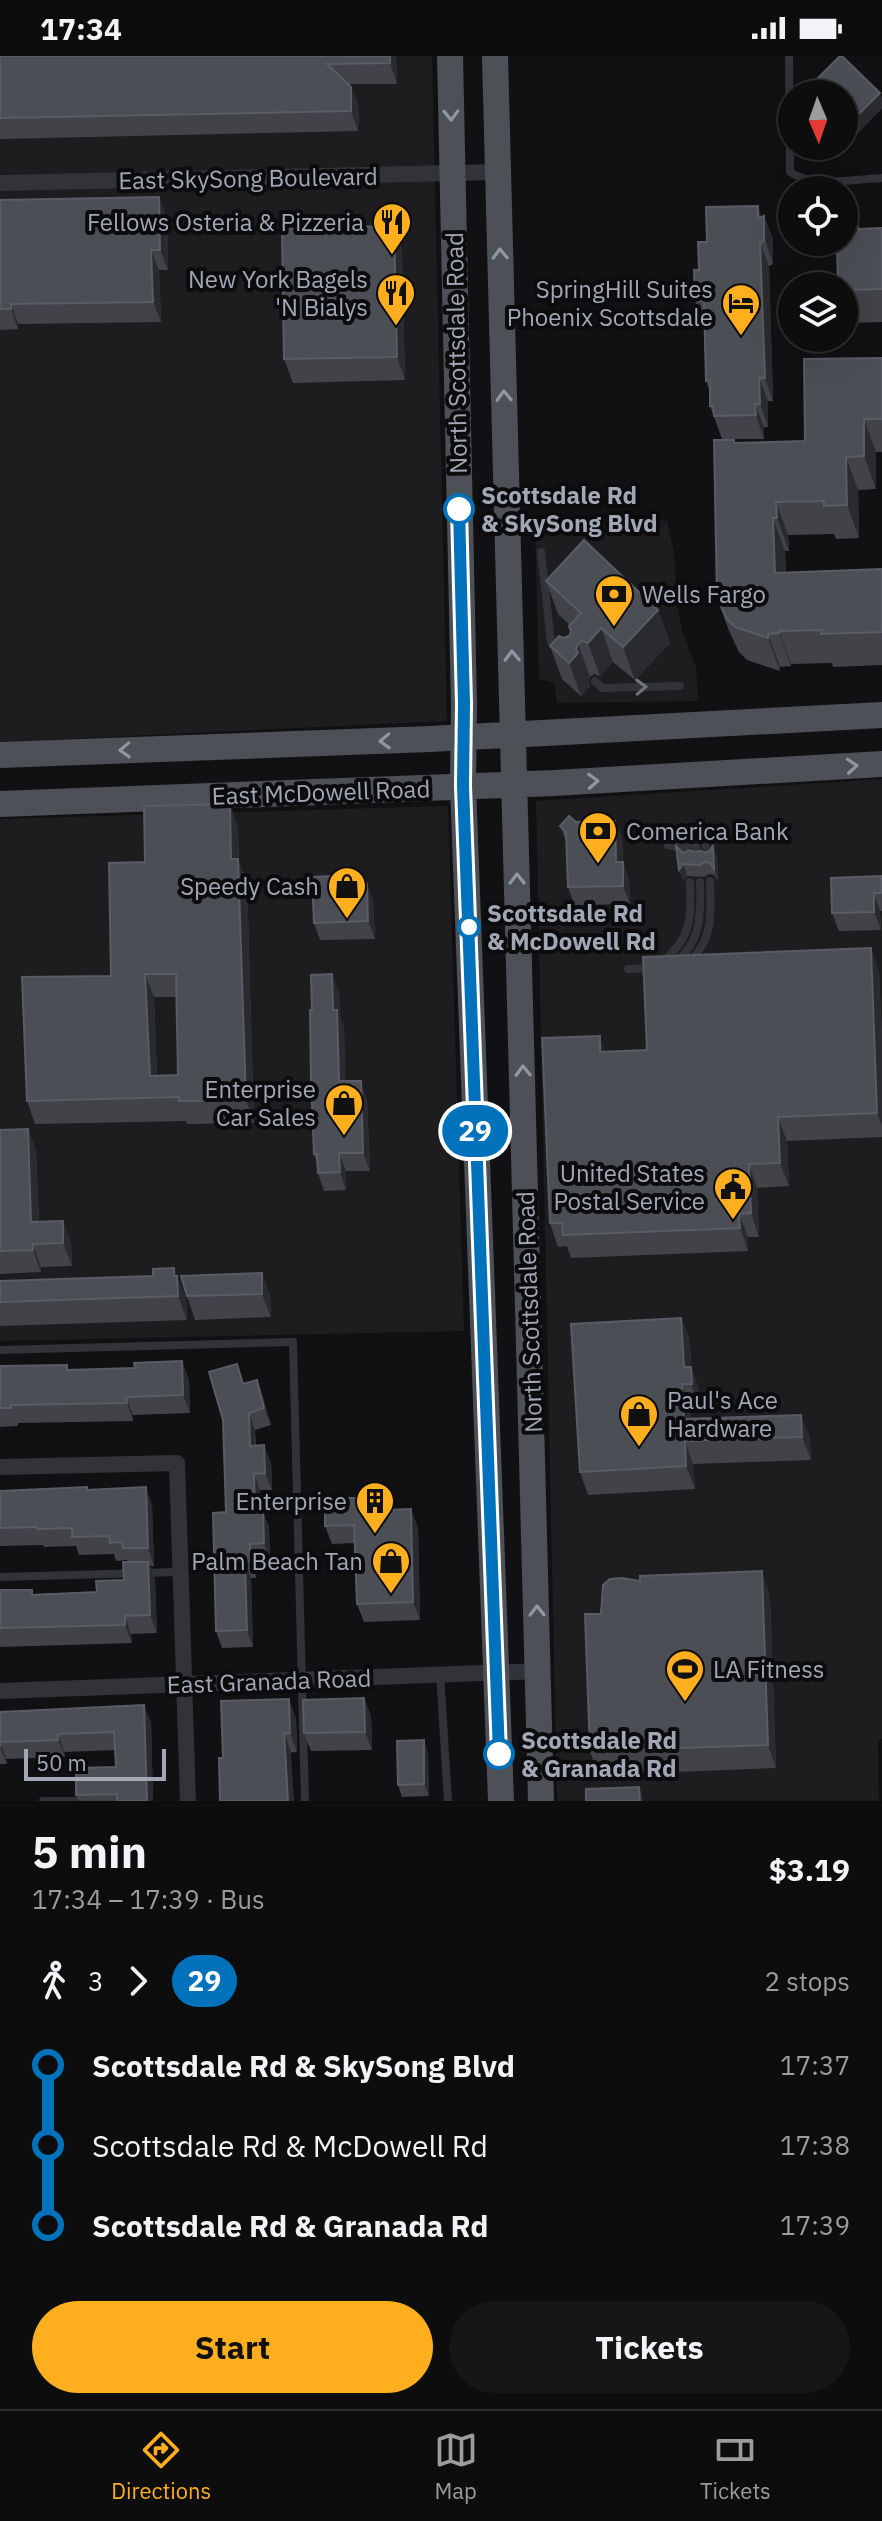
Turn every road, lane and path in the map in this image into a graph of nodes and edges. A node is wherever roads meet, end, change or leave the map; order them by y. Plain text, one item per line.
1 (450, 56) edge
2 (495, 56) edge
3 (789, 56) edge
4 (497, 172) junction
5 (452, 173) junction
6 (882, 178) edge
7 (0, 183) edge
8 (541, 552) dead end
9 (567, 657) edge
10 (595, 681) dead end
11 (680, 686) dead end
12 (882, 715) edge
13 (514, 734) junction
14 (463, 736) junction
15 (0, 755) edge
16 (882, 764) edge
17 (515, 784) junction
18 (463, 786) junction
19 (0, 804) edge
20 (689, 858) edge
21 (705, 858) edge
22 (710, 881) dead end
23 (667, 967) junction
24 (651, 968) junction
25 (628, 969) dead end
26 (0, 1350) edge
27 (0, 1467) edge
28 (181, 1571) junction
29 (0, 1577) edge
30 (495, 1671) junction
31 (539, 1671) junction
32 (440, 1674) junction
33 (301, 1680) junction
34 (185, 1684) junction
35 (0, 1691) edge
36 (43, 1801) edge
37 (76, 1801) edge
38 (188, 1801) edge
39 (305, 1801) edge
40 (448, 1801) edge
41 (501, 1801) edge
42 (541, 1801) edge

1 -> 5 main road, North Scottsdale Road
2 - 4 main road, North Scottsdale Road
3 - 6 lane
4 - 5 street, East SkySong Boulevard
13 -> 4 main road, North Scottsdale Road
5 - 7 street, East SkySong Boulevard
5 - 14 main road, North Scottsdale Road
8 - 9 lane
10 -> 11 lane
12 - 13 main road, East McDowell Road
13 - 14 main road, East McDowell Road
13 - 17 main road, North Scottsdale Road
14 -> 15 main road, East McDowell Road
14 - 18 main road, North Scottsdale Road
17 -> 16 main road, East McDowell Road
17 - 18 main road, East McDowell Road
31 -> 17 main road, North Scottsdale Road
18 - 19 main road, East McDowell Road
18 - 30 main road, North Scottsdale Road
20 - 21 lane
22 - 23 lane
23 - 24 lane
23 - 24 lane
24 - 25 lane
26 - 33 lane
27 - 28 street
28 - 29 lane
28 - 34 street
30 - 31 street, East Granada Road
30 - 32 street, East Granada Road
30 - 41 main road, North Scottsdale Road
31 - 42 main road, North Scottsdale Road
32 - 33 street, East Granada Road
32 - 40 lane
33 - 34 street, East Granada Road
33 - 39 lane
34 - 35 street, East Granada Road
34 - 38 street
36 - 37 lane

